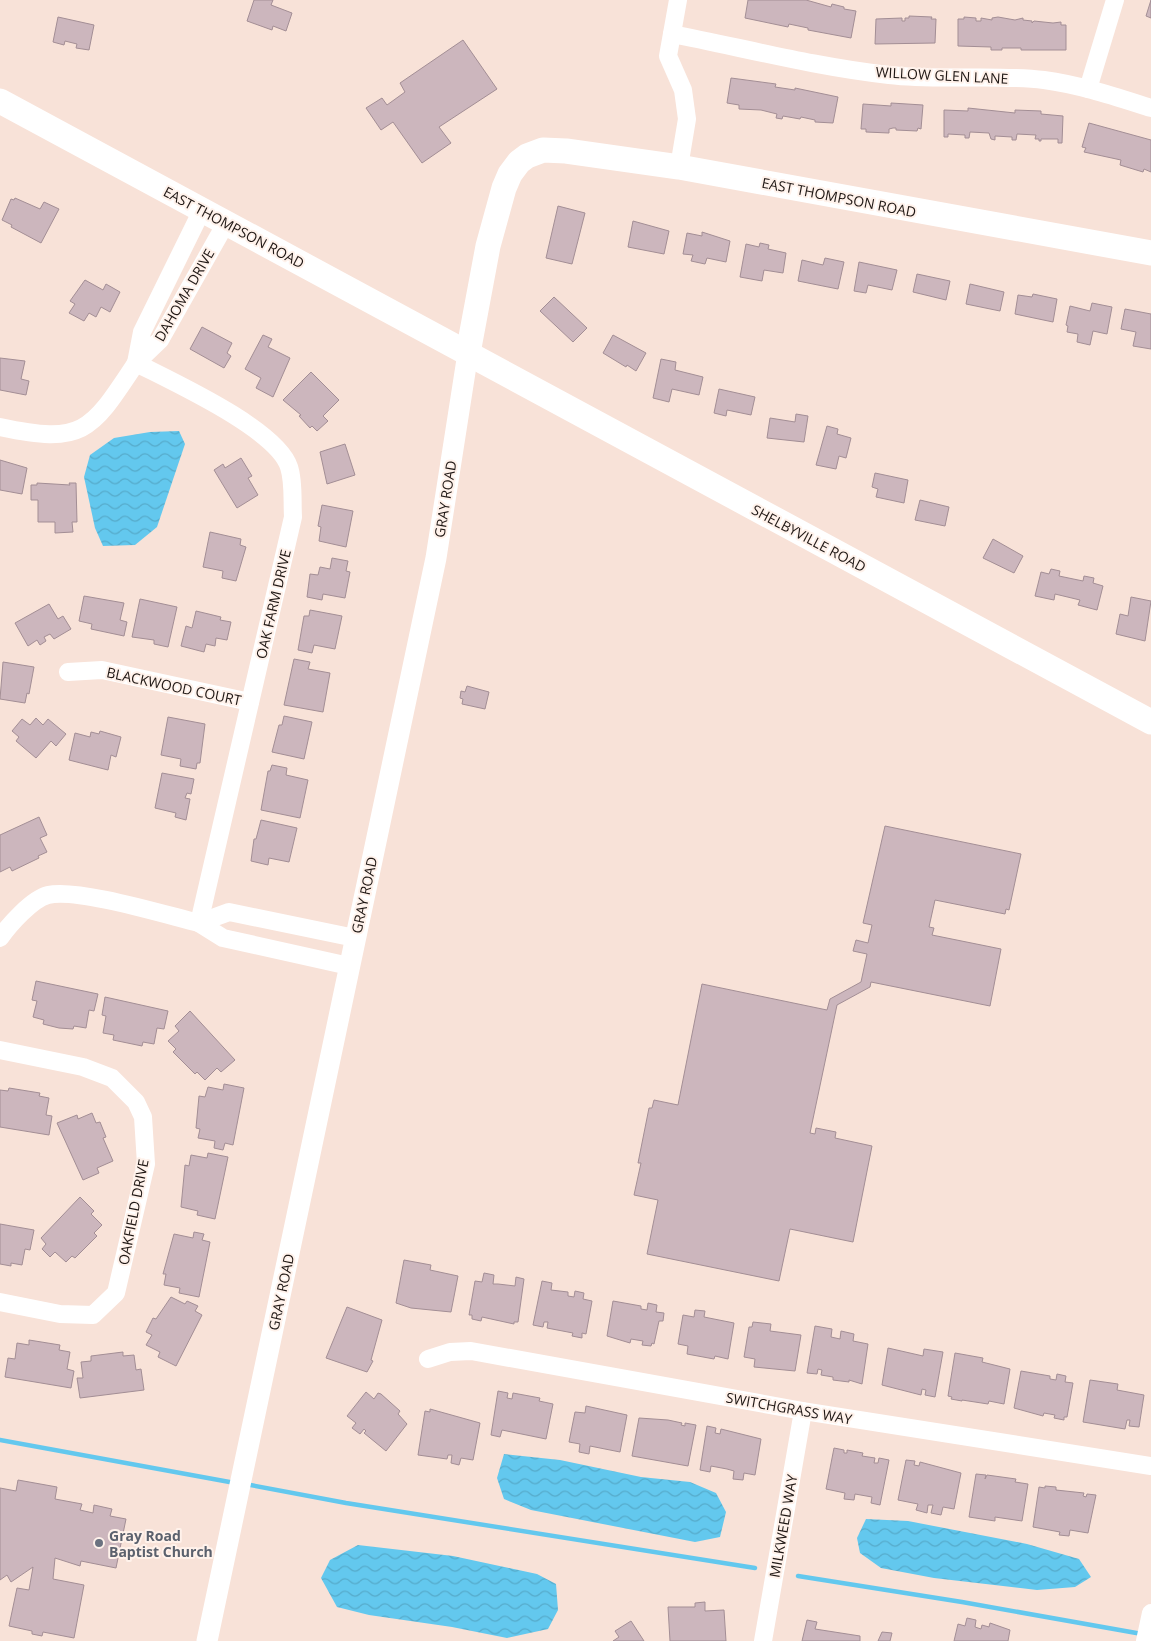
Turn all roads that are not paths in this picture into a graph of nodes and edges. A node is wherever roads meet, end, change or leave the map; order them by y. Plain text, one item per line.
1 (678, 0) edge
2 (1115, 0) edge
3 (672, 34) junction
4 (1088, 89) junction
5 (0, 101) edge
6 (1151, 108) edge
7 (527, 156) joint
8 (679, 168) junction
9 (202, 210) junction
10 (226, 223) junction
11 (1151, 254) edge
12 (468, 353) junction
13 (136, 363) junction
14 (0, 427) edge
15 (68, 672) dead end
16 (250, 702) junction
17 (1151, 722) edge
18 (199, 923) junction
19 (0, 938) edge
20 (355, 938) junction
21 (349, 966) junction
22 (0, 1050) edge
23 (0, 1302) edge
24 (428, 1359) dead end
25 (803, 1411) junction
26 (1151, 1466) edge
27 (1151, 1614) edge
28 (207, 1641) edge
29 (763, 1641) edge
30 (1145, 1641) edge

1 - 3 street
2 - 4 street
3 - 4 street, WILLOW GLEN LANE
3 - 8 street
4 - 6 street, WILLOW GLEN LANE
5 - 9 main road, EAST THOMPSON ROAD
7 - 8 main road, EAST THOMPSON ROAD
7 - 12 main road, GRAY ROAD
8 - 11 main road, EAST THOMPSON ROAD
9 - 10 main road, EAST THOMPSON ROAD
9 - 13 street, DAHOMA DRIVE
10 - 12 main road, EAST THOMPSON ROAD
10 - 13 street, DAHOMA DRIVE
12 - 17 main road, SHELBYVILLE ROAD
12 - 20 street, GRAY ROAD
13 - 14 street, DAHOMA DRIVE
13 - 16 street, OAK FARM DRIVE
15 - 16 street, BLACKWOOD COURT
16 - 18 street, OAK FARM DRIVE
18 - 19 street
18 - 20 street
18 - 21 street
20 - 21 street, GRAY ROAD
21 - 28 street, GRAY ROAD
22 - 23 street, OAKFIELD DRIVE
24 - 25 street, SWITCHGRASS WAY
25 - 26 street, SWITCHGRASS WAY
25 - 29 street, MILKWEED WAY
27 - 30 street

